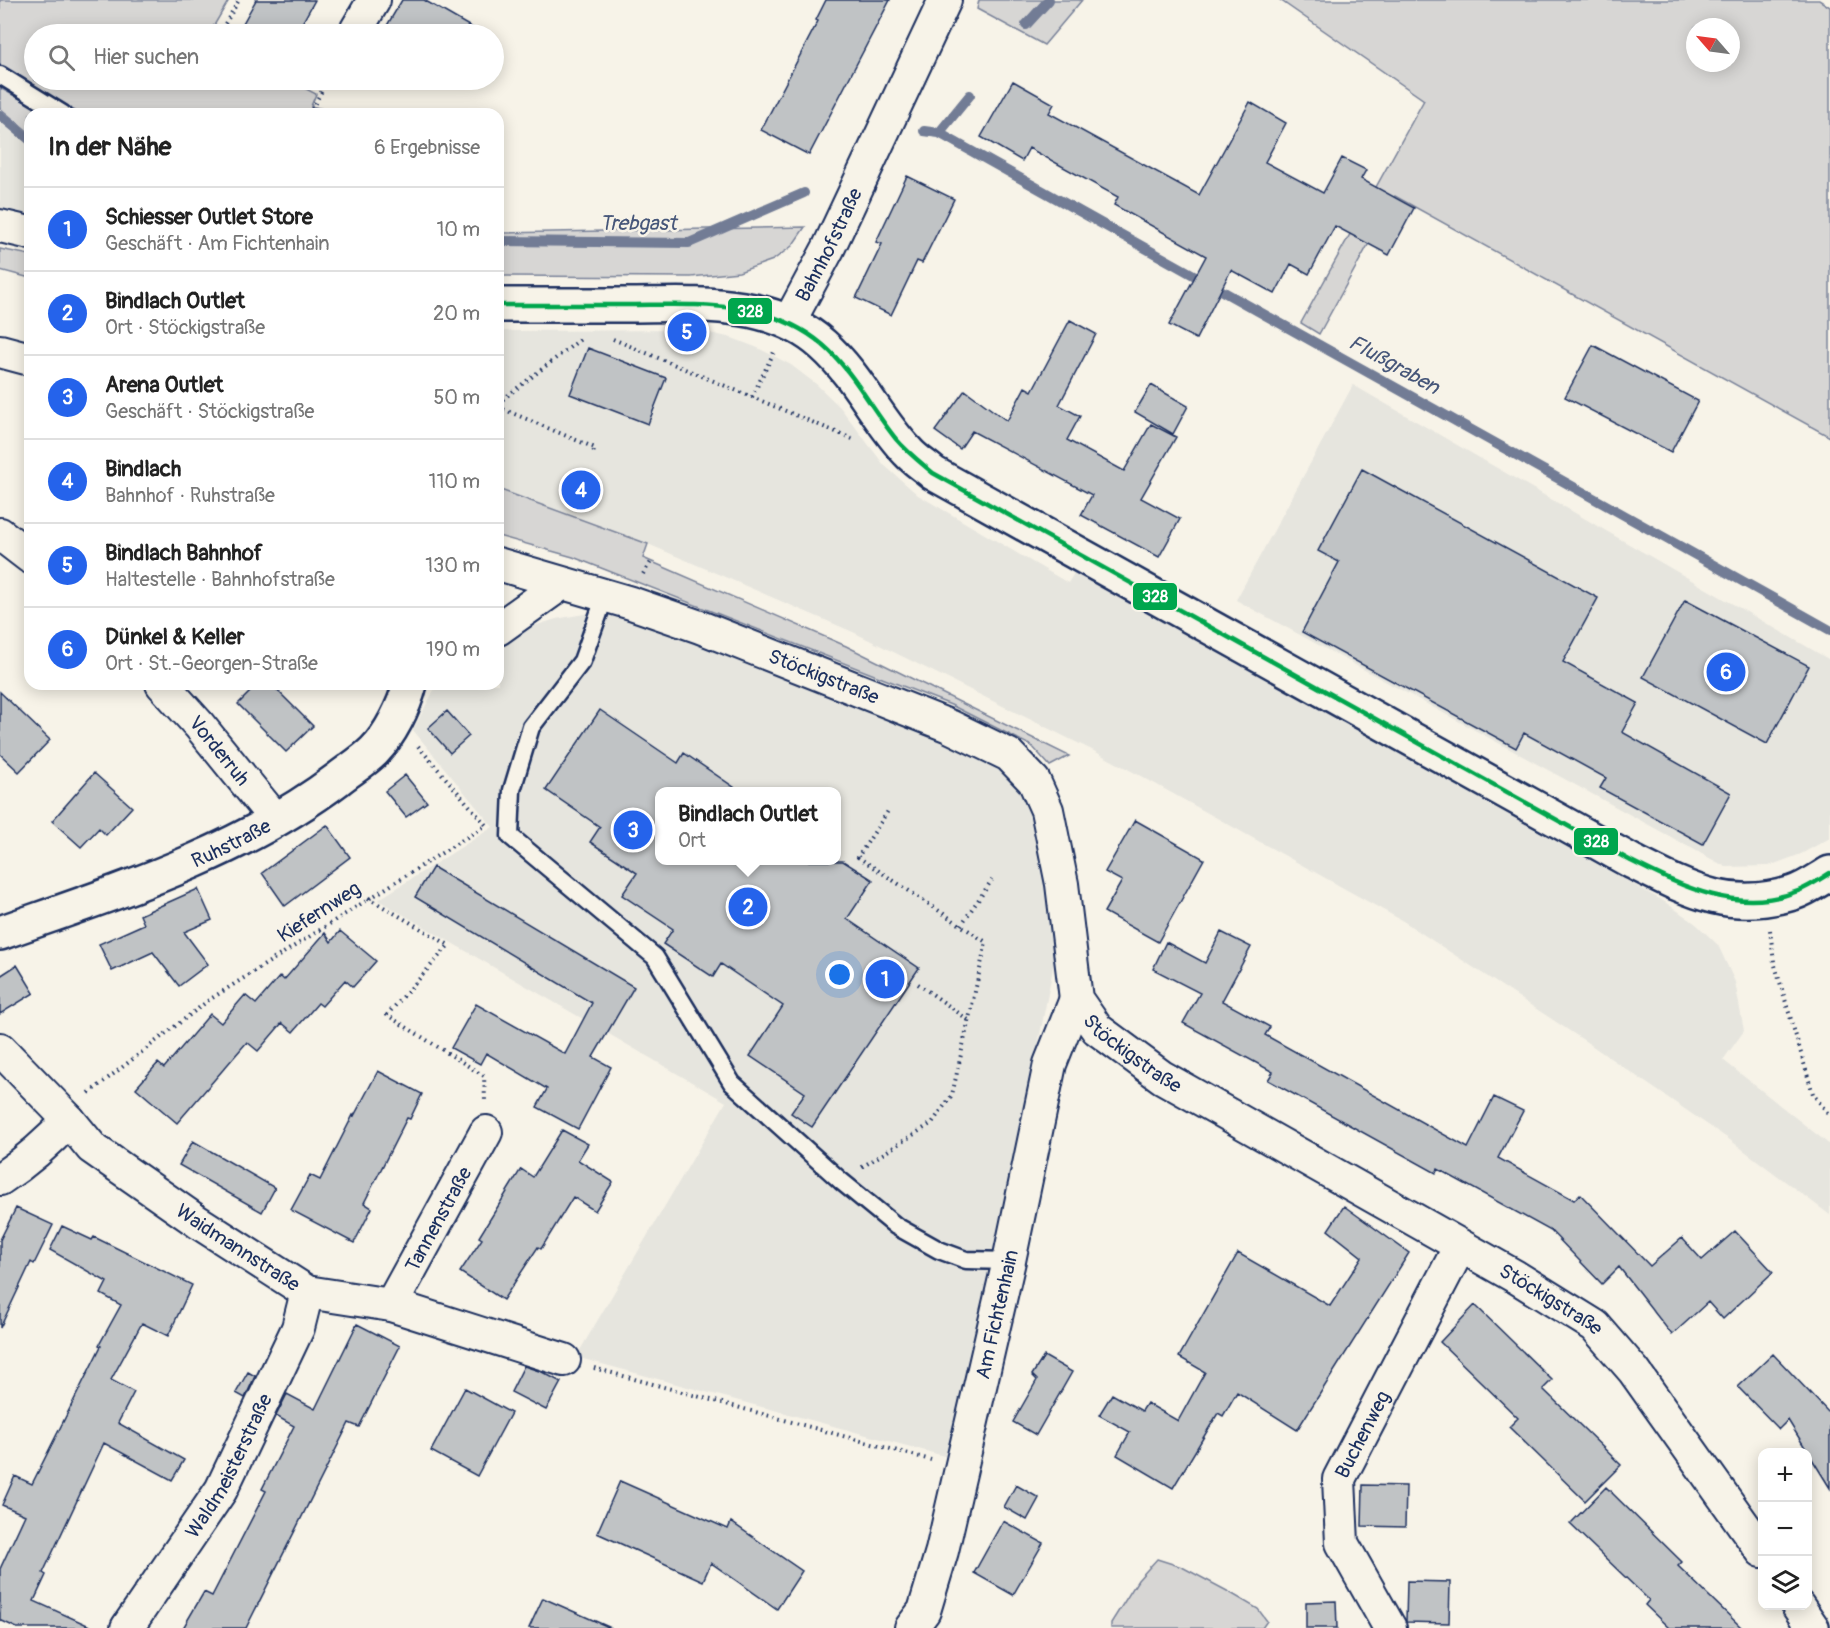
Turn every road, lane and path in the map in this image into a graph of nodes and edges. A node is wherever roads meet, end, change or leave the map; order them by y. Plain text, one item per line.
1 (239, 0) edge
2 (374, 0) edge
3 (945, 0) edge
4 (225, 24) edge
5 (360, 24) edge
6 (0, 75) edge
7 (24, 90) edge
8 (24, 90) edge
9 (322, 90) edge
10 (53, 108) edge
11 (312, 108) edge
12 (0, 226) edge
13 (24, 232) edge
14 (504, 305) edge
15 (789, 322) junction
16 (603, 335) dead end
17 (582, 338) dead end
18 (0, 351) edge
19 (24, 357) edge
20 (752, 397) junction
21 (504, 398) edge
22 (504, 410) edge
23 (858, 442) dead end
24 (592, 455) dead end
25 (0, 534) edge
26 (24, 552) edge
27 (504, 566) edge
28 (561, 584) junction
29 (605, 596) junction
30 (504, 625) edge
31 (167, 690) edge
32 (408, 690) edge
33 (396, 721) junction
34 (888, 811) dead end
35 (276, 820) junction
36 (1830, 873) edge
37 (992, 880) dead end
38 (368, 898) junction
39 (1766, 899) junction
40 (961, 926) junction
41 (0, 933) edge
42 (918, 984) dead end
43 (1076, 999) junction
44 (970, 1021) junction
45 (0, 1050) edge
46 (1830, 1116) edge
47 (69, 1120) junction
48 (486, 1132) joint
49 (0, 1179) edge
50 (841, 1180) junction
51 (1460, 1246) junction
52 (1009, 1261) junction
53 (307, 1292) junction
54 (390, 1305) junction
55 (564, 1360) joint
56 (961, 1468) junction
57 (1758, 1545) edge
58 (1801, 1610) edge
59 (127, 1628) edge
60 (911, 1628) edge
61 (1390, 1628) edge
62 (1813, 1628) edge

1 - 4 path
2 - 5 street
3 - 15 street, Bahnhofstraße
6 - 8 lane
7 - 10 lane
9 - 11 path
12 - 13 street
14 - 15 street, Bahnhofstraße
15 - 20 path
15 - 39 street
16 - 20 path
17 - 21 path
18 - 19 street
20 - 23 path
22 - 24 path
25 - 26 street
27 - 28 street
28 - 29 street, Stöckigstraße
28 - 30 street
29 - 43 street, Stöckigstraße
29 - 50 lane
31 - 35 street, Vorderruh
32 - 33 street, Ruhstraße
33 - 35 street, Ruhstraße
33 - 38 path, Kiefernweg
34 - 40 path
35 - 41 street, Ruhstraße
36 - 39 street
37 - 40 path
38 - 47 path, Kiefernweg
38 - 48 path
39 - 46 path
40 - 44 path
42 - 44 path
43 - 51 street, Stöckigstraße
43 - 52 street, Am Fichtenhain
44 - 50 path
45 - 47 street, Waidmannstraße
47 - 49 street
47 - 53 street, Waidmannstraße
48 - 54 street, Tannenstraße
50 - 52 lane
51 - 57 street, Stöckigstraße
51 - 61 street, Buchenweg
52 - 56 street, Am Fichtenhain
53 - 54 street, Waidmannstraße
53 - 59 street, Waldmeisterstraße
54 - 55 street, Waidmannstraße
55 - 56 path
56 - 60 street, Am Fichtenhain
58 - 62 street

